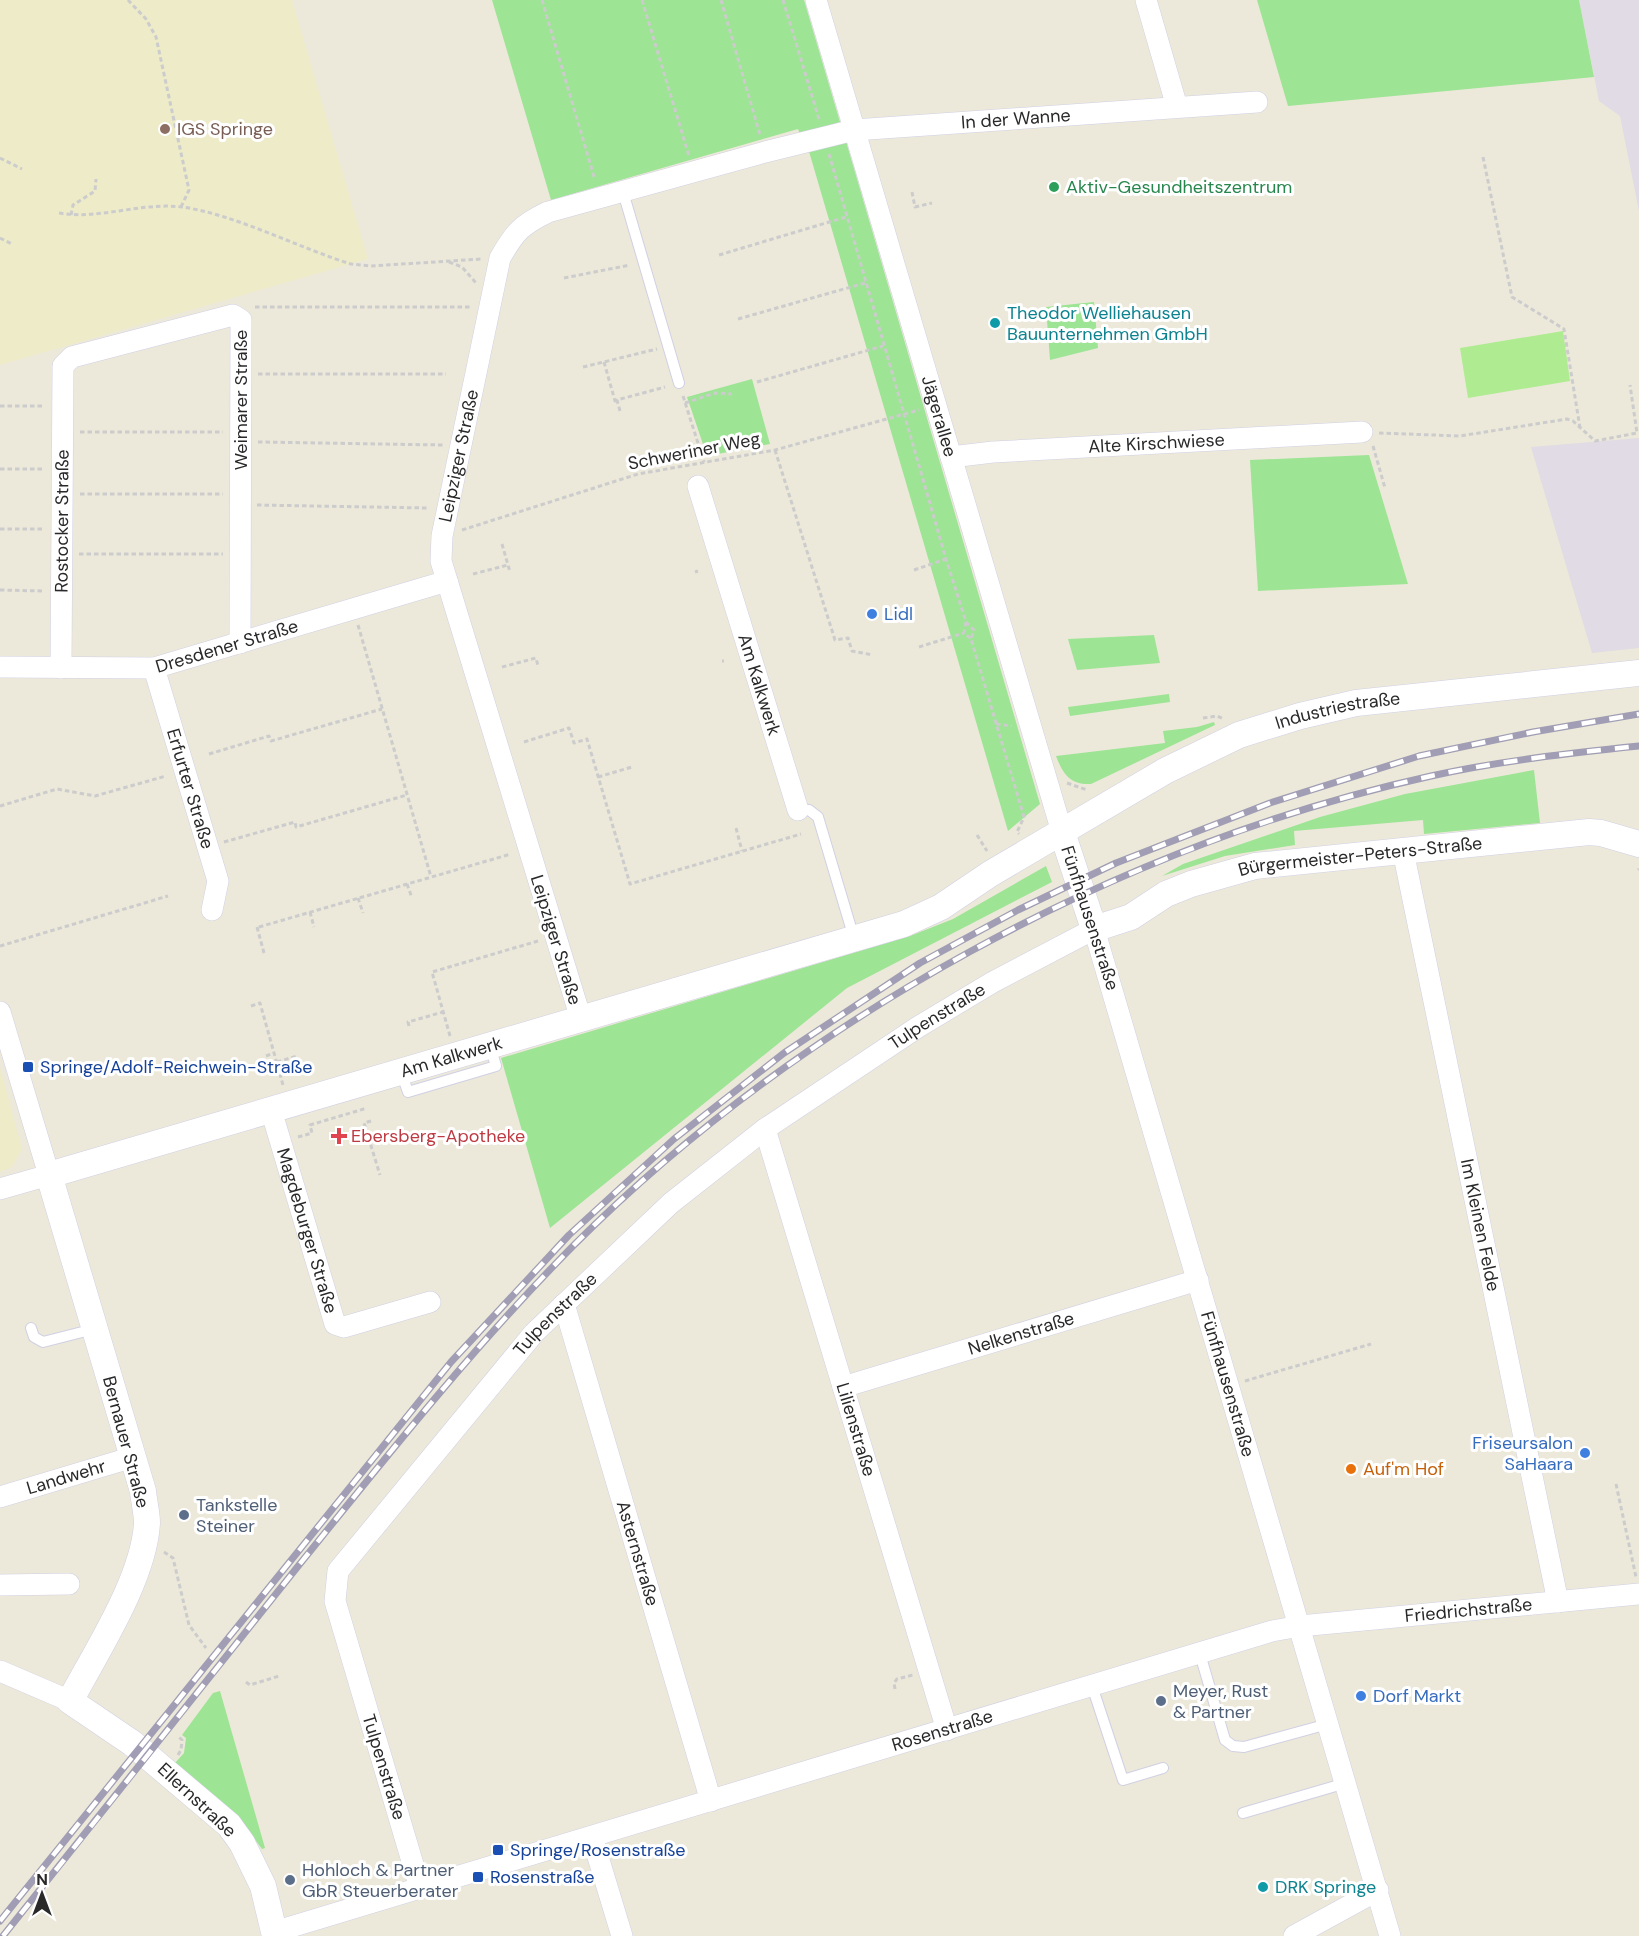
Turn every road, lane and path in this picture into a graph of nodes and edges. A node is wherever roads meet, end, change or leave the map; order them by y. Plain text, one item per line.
1 (128, 0) edge
2 (542, 0) edge
3 (642, 0) edge
4 (721, 0) edge
5 (783, 0) edge
6 (816, 0) edge
7 (1146, 0) edge
8 (1257, 102) dead end
9 (1177, 107) junction
10 (854, 130) junction
11 (824, 136) junction
12 (765, 152) junction
13 (1483, 157) dead end
14 (0, 158) edge
15 (22, 169) dead end
16 (693, 172) junction
17 (96, 179) dead end
18 (623, 192) junction
19 (912, 192) dead end
20 (600, 198) junction
21 (932, 203) dead end
22 (181, 207) junction
23 (59, 213) dead end
24 (71, 215) junction
25 (846, 217) junction
26 (0, 238) edge
27 (12, 244) dead end
28 (719, 255) dead end
29 (500, 258) junction
30 (447, 261) junction
31 (644, 262) junction
32 (564, 279) dead end
33 (865, 283) junction
34 (478, 288) dead end
35 (476, 307) dead end
36 (237, 315) junction
37 (738, 319) dead end
38 (668, 346) junction
39 (883, 346) junction
40 (604, 362) junction
41 (583, 367) dead end
42 (61, 373) joint
43 (250, 374) dead end
44 (446, 374) dead end
45 (757, 382) dead end
46 (679, 383) junction
47 (1630, 385) dead end
48 (732, 394) dead end
49 (617, 400) junction
50 (685, 403) junction
51 (936, 405) junction
52 (0, 406) edge
53 (51, 406) dead end
54 (620, 411) dead end
55 (903, 414) junction
56 (1581, 428) junction
57 (69, 432) dead end
58 (232, 432) dead end
59 (1366, 433) junction
60 (250, 441) dead end
61 (433, 442) dead end
62 (775, 450) junction
63 (951, 457) junction
64 (704, 462) junction
65 (0, 469) edge
66 (51, 470) dead end
67 (698, 486) dead end
68 (1384, 488) dead end
69 (69, 494) dead end
70 (232, 494) dead end
71 (250, 505) dead end
72 (434, 509) dead end
73 (0, 529) edge
74 (50, 529) dead end
75 (460, 530) dead end
76 (502, 544) dead end
77 (68, 554) dead end
78 (231, 554) dead end
79 (946, 559) junction
80 (508, 565) junction
81 (914, 570) dead end
82 (510, 572) dead end
83 (473, 574) dead end
84 (447, 581) junction
85 (0, 590) edge
86 (50, 591) dead end
87 (353, 609) junction
88 (966, 622) junction
89 (964, 633) junction
90 (970, 639) junction
91 (240, 643) junction
92 (919, 647) dead end
93 (873, 655) dead end
94 (538, 666) dead end
95 (0, 667) edge
96 (502, 667) dead end
97 (61, 668) junction
98 (154, 668) junction
99 (1639, 672) edge
100 (382, 709) junction
101 (524, 742) dead end
102 (209, 754) dead end
103 (632, 767) dead end
104 (171, 774) dead end
105 (598, 777) junction
106 (407, 795) junction
107 (0, 806) edge
108 (798, 810) joint
109 (736, 828) dead end
110 (1062, 832) junction
111 (801, 834) dead end
112 (977, 835) dead end
113 (1638, 843) edge
114 (208, 847) junction
115 (754, 848) junction
116 (742, 851) junction
117 (987, 851) dead end
118 (1028, 851) junction
119 (1403, 851) junction
120 (514, 853) dead end
121 (756, 854) dead end
122 (627, 874) junction
123 (665, 874) junction
124 (622, 876) dead end
125 (431, 877) junction
126 (667, 880) dead end
127 (407, 884) junction
128 (168, 897) dead end
129 (358, 898) junction
130 (412, 898) dead end
131 (212, 910) dead end
132 (310, 912) junction
133 (363, 913) dead end
134 (314, 927) dead end
135 (1095, 928) junction
136 (555, 936) junction
137 (854, 939) junction
138 (0, 946) edge
139 (509, 950) junction
140 (264, 953) dead end
141 (511, 957) dead end
142 (462, 964) junction
143 (464, 970) dead end
144 (251, 1006) dead end
145 (0, 1012) edge
146 (444, 1012) junction
147 (581, 1019) junction
148 (409, 1026) dead end
149 (452, 1043) dead end
150 (274, 1053) junction
151 (266, 1056) dead end
152 (297, 1059) dead end
153 (277, 1062) junction
154 (278, 1101) junction
155 (367, 1108) dead end
156 (370, 1121) dead end
157 (765, 1129) junction
158 (280, 1142) junction
159 (49, 1175) junction
160 (380, 1175) dead end
161 (0, 1189) edge
162 (1198, 1280) junction
163 (430, 1302) dead end
164 (564, 1304) junction
165 (31, 1328) dead end
166 (95, 1329) junction
167 (1371, 1344) dead end
168 (1229, 1386) junction
169 (843, 1387) junction
170 (133, 1457) junction
171 (1616, 1484) dead end
172 (0, 1497) edge
173 (157, 1548) dead end
174 (69, 1584) dead end
175 (0, 1585) edge
176 (1638, 1588) edge
177 (1558, 1602) junction
178 (1300, 1626) junction
179 (206, 1648) dead end
180 (1200, 1654) junction
181 (0, 1671) edge
182 (920, 1672) dead end
183 (279, 1676) dead end
184 (246, 1682) dead end
185 (1092, 1686) junction
186 (895, 1689) dead end
187 (70, 1701) junction
188 (1328, 1724) junction
189 (947, 1730) junction
190 (178, 1736) dead end
191 (176, 1757) dead end
192 (1163, 1768) dead end
193 (1346, 1783) junction
194 (711, 1801) junction
195 (1243, 1813) dead end
196 (592, 1837) junction
197 (420, 1888) junction
198 (1378, 1890) junction
199 (270, 1935) edge
200 (622, 1936) edge
201 (1294, 1936) edge
202 (1390, 1936) edge

1 - 22 path
2 - 20 path
3 - 16 path
4 - 12 path
5 - 11 path
6 - 10 street, Jägerallee
7 - 9 street
8 - 9 street, In der Wanne
9 - 10 street, In der Wanne
10 - 11 street, Leipziger Straße
10 - 51 street, Jägerallee
11 - 12 street, Leipziger Straße
11 - 25 path
12 - 16 street, Leipziger Straße
13 - 56 path
14 - 15 path
16 - 18 street, Leipziger Straße
17 - 24 path
18 - 20 street, Leipziger Straße
18 - 31 lane
19 - 21 path
20 - 29 street, Leipziger Straße
22 - 24 path
22 - 30 path
23 - 24 path
25 - 28 path
25 - 33 path
26 - 27 path
29 - 30 path
29 - 84 street, Leipziger Straße
30 - 34 path
31 - 32 path
31 - 38 lane
33 - 37 path
33 - 39 path
35 - 36 path
36 - 42 street, Weimarer Straße
36 - 91 street, Weimarer Straße
38 - 40 path
38 - 46 lane
39 - 45 path
39 - 55 path
40 - 41 path
40 - 49 path
42 - 97 street, Rostocker Straße
43 - 44 path
46 - 49 path
46 - 50 path
47 - 56 path
48 - 50 path
49 - 54 path
50 - 64 path
51 - 55 path, Schweriner Weg
51 - 63 street, Jägerallee
52 - 53 path
55 - 62 path, Schweriner Weg
55 - 79 path
56 - 59 path
57 - 58 path
59 - 63 street, Alte Kirschwiese
59 - 68 path
60 - 61 path
62 - 64 path, Schweriner Weg
62 - 93 path
63 - 110 street, Jägerallee
64 - 75 path, Schweriner Weg
65 - 66 path
67 - 108 street, Am Kalkwerk
69 - 70 path
71 - 72 path
73 - 74 path
76 - 80 path
77 - 78 path
79 - 81 path
79 - 88 path
80 - 82 path
80 - 83 path
84 - 87 street, Dresdener Straße
84 - 136 street, Leipziger Straße
85 - 86 path
87 - 91 street, Dresdener Straße
87 - 100 path
88 - 89 path
88 - 90 path
89 - 90 path
89 - 92 path
90 - 118 path
91 - 98 street, Dresdener Straße
94 - 96 path
95 - 97 street, Dresdener Straße
97 - 98 street, Dresdener Straße
98 - 114 street, Erfurter Straße
99 - 110 street, Industriestraße
100 - 102 path
100 - 106 path
101 - 105 path
103 - 105 path
104 - 107 path
105 - 122 path
106 - 114 path
106 - 125 path
108 - 137 lane, Am Kalkwerk
109 - 116 path
110 - 118 street, Am Kalkwerk
110 - 135 street, Fünfhausenstraße
111 - 115 path
112 - 117 path
113 - 119 street, Bürgermeister-Peters-Straße
114 - 131 street, Erfurter Straße
115 - 116 path
115 - 121 path
116 - 123 path
118 - 137 street, Am Kalkwerk
119 - 135 street, Bürgermeister-Peters-Straße
119 - 177 street, Im Kleinen Felde
120 - 125 path
122 - 123 path
122 - 124 path
123 - 126 path
125 - 127 path
127 - 129 path
127 - 130 path
128 - 138 path
129 - 132 path
129 - 133 path
132 - 134 path
132 - 140 path
135 - 157 street, Tulpenstraße
135 - 162 street, Fünfhausenstraße
136 - 139 path
136 - 147 street, Leipziger Straße
137 - 147 street, Am Kalkwerk
139 - 141 path
139 - 142 path
142 - 143 path
142 - 146 path
144 - 150 path
145 - 159 street
146 - 148 path
146 - 149 path
147 - 154 street, Am Kalkwerk
150 - 151 path
150 - 153 path
152 - 153 path
153 - 154 path
154 - 158 street, Magdeburger Straße
154 - 159 street, Am Kalkwerk
155 - 158 path
156 - 160 path
157 - 164 street, Tulpenstraße
157 - 169 street, Lilienstraße
158 - 163 street, Magdeburger Straße
159 - 161 street
159 - 166 street, Bernauer Straße
162 - 168 street, Fünfhausenstraße
162 - 169 street, Nelkenstraße
164 - 194 street, Asternstraße
164 - 197 street, Tulpenstraße
165 - 166 lane
166 - 170 street, Bernauer Straße
167 - 168 path
168 - 178 street, Fünfhausenstraße
169 - 189 street, Lilienstraße
170 - 172 street, Landwehr
170 - 187 street, Bernauer Straße
171 - 176 path
173 - 179 path
174 - 175 street
176 - 177 street, Friedrichstraße
177 - 178 street, Friedrichstraße
178 - 180 street, Rosenstraße
178 - 188 street, Fünfhausenstraße
180 - 185 street, Rosenstraße
180 - 188 lane
181 - 187 street
182 - 186 path
183 - 184 path
185 - 189 street, Rosenstraße
185 - 192 lane
187 - 199 street, Ellernstraße
188 - 193 street, Fünfhausenstraße
189 - 194 street, Rosenstraße
190 - 191 path
193 - 195 lane
193 - 198 street, Fünfhausenstraße
194 - 196 street, Rosenstraße
196 - 197 street, Rosenstraße
196 - 200 street
197 - 199 street, Rosenstraße
198 - 201 street
198 - 202 street, Fünfhausenstraße

